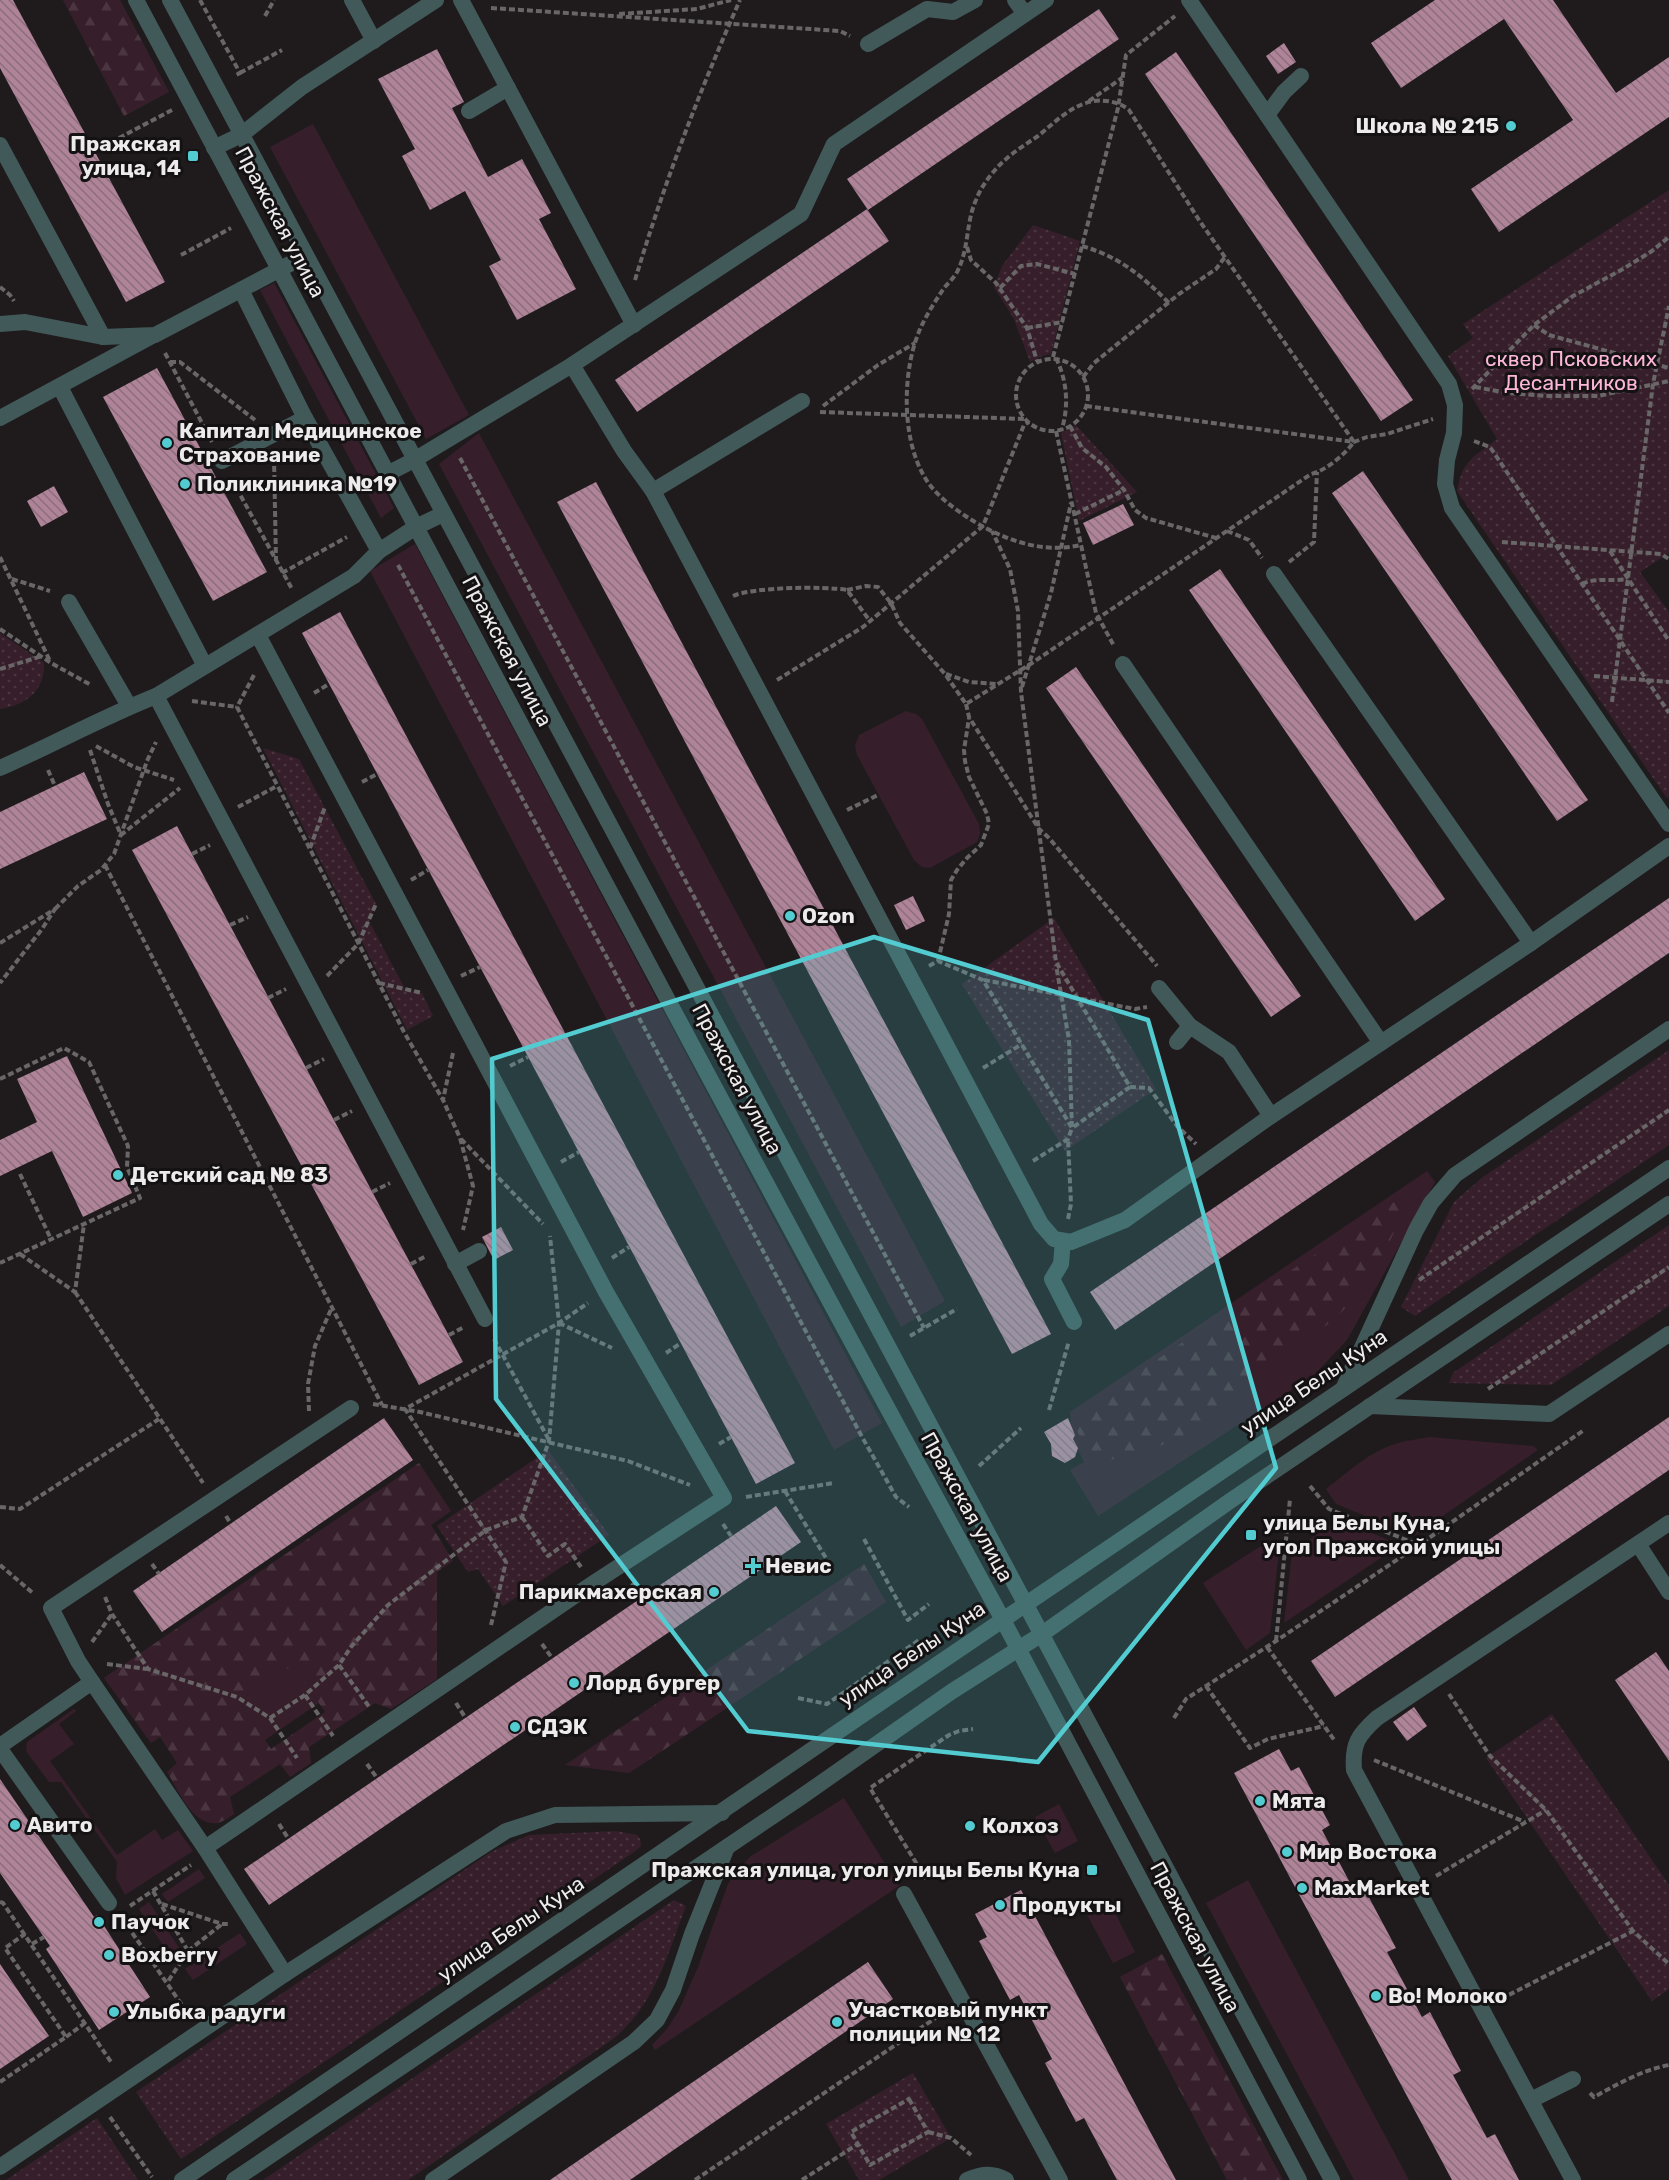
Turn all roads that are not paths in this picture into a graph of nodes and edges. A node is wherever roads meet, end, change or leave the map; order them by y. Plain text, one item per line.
1 (136, 0) edge
2 (170, 0) edge
3 (352, 0) edge
4 (436, 0) edge
5 (461, 0) edge
6 (975, 0) edge
7 (1015, 0) edge
8 (1046, 0) edge
9 (1191, 1) edge
10 (1025, 14) junction
11 (862, 41) road end
12 (374, 42) junction
13 (1301, 76) dead end
14 (508, 88) junction
15 (469, 111) dead end
16 (1267, 115) junction
17 (241, 135) junction
18 (214, 148) junction
19 (2, 154) edge
20 (305, 256) junction
21 (280, 268) junction
22 (241, 290) junction
23 (0, 324) edge
24 (634, 325) junction
25 (155, 335) junction
26 (103, 337) junction
27 (572, 365) junction
28 (60, 387) junction
29 (802, 401) dead end
30 (0, 418) edge
31 (305, 418) junction
32 (414, 460) junction
33 (222, 461) dead end
34 (387, 474) junction
35 (652, 491) junction
36 (443, 514) junction
37 (416, 527) junction
38 (386, 553) junction
39 (1270, 569) road end
40 (69, 602) road end
41 (262, 643) junction
42 (1120, 658) road end
43 (205, 666) junction
44 (156, 696) junction
45 (129, 706) junction
46 (0, 768) edge
47 (1669, 824) edge
48 (1669, 846) edge
49 (1531, 943) junction
50 (1159, 988) road end
51 (1190, 1026) junction
52 (1669, 1029) edge
53 (1177, 1042) dead end
54 (1381, 1043) junction
55 (1271, 1116) junction
56 (1669, 1168) edge
57 (1669, 1204) edge
58 (1064, 1241) junction
59 (479, 1251) dead end
60 (455, 1264) junction
61 (485, 1319) road end
62 (1074, 1322) road end
63 (1669, 1334) edge
64 (1343, 1389) junction
65 (1370, 1406) junction
66 (351, 1408) road end
67 (1669, 1523) edge
68 (1638, 1544) junction
69 (1669, 1592) edge
70 (1026, 1605) junction
71 (1003, 1620) junction
72 (1042, 1634) junction
73 (1018, 1649) junction
74 (92, 1682) junction
75 (0, 1747) edge
76 (722, 1812) junction
77 (727, 1847) junction
78 (206, 1850) junction
79 (904, 1894) dead end
80 (114, 1908) road end
81 (285, 1974) junction
82 (1573, 2079) road end
83 (1530, 2100) junction
84 (0, 2167) edge
85 (182, 2180) edge
86 (234, 2180) edge
87 (433, 2180) edge
88 (967, 2180) edge
89 (1006, 2180) edge
90 (1060, 2180) edge
91 (1299, 2180) edge
92 (1332, 2180) edge
93 (1573, 2180) edge

1 - 18 street, Пражская улица
2 - 17 street, Пражская улица
3 - 12 street
4 - 12 street
5 - 14 street
6 - 11 street
7 - 10 street
8 - 10 street
9 - 16 street
10 - 24 street
12 - 17 street
13 - 16 street
14 - 15 street
14 - 24 street
16 - 47 street
17 - 18 street
17 - 20 street, Пражская улица
18 - 21 street, Пражская улица
19 - 26 street
20 - 21 street
20 - 32 street, Пражская улица
21 - 22 street
21 - 34 street, Пражская улица
22 - 25 street
22 - 31 street
23 - 26 street
24 - 27 street
25 - 26 street
25 - 28 street
27 - 32 street
27 - 35 street
28 - 30 street
28 - 43 street
29 - 35 street
31 - 33 street
31 - 38 street
32 - 34 street
32 - 36 street, Пражская улица
34 - 37 street, Пражская улица
35 - 58 street
36 - 37 street
36 - 70 street, Пражская улица
37 - 38 street
37 - 71 street, Пражская улица
38 - 41 street
39 - 49 street
40 - 45 street
41 - 43 street
41 - 78 street
42 - 54 street
43 - 44 street
44 - 45 street
44 - 60 street
45 - 46 street
48 - 49 street
49 - 54 street
50 - 51 street
51 - 53 street
51 - 55 street
52 - 64 street
54 - 55 street
55 - 58 street
56 - 64 street, улица Белы Куна
57 - 65 street
58 - 62 street
59 - 60 street
60 - 61 street
63 - 65 street
64 - 70 street, улица Белы Куна
65 - 72 street
66 - 74 street
67 - 68 street
68 - 69 street
68 - 83 street
70 - 71 street, улица Белы Куна
70 - 72 street, Пражская улица
71 - 73 street, Пражская улица
71 - 76 street, улица Белы Куна
72 - 73 street
72 - 92 street, Пражская улица
73 - 77 street
73 - 91 street, Пражская улица
74 - 75 street
74 - 78 street
75 - 80 street
76 - 81 street
76 - 85 street, улица Белы Куна
77 - 86 street
77 - 87 street
78 - 81 street
79 - 90 street
81 - 84 street
82 - 83 street
83 - 93 street
88 - 89 street

